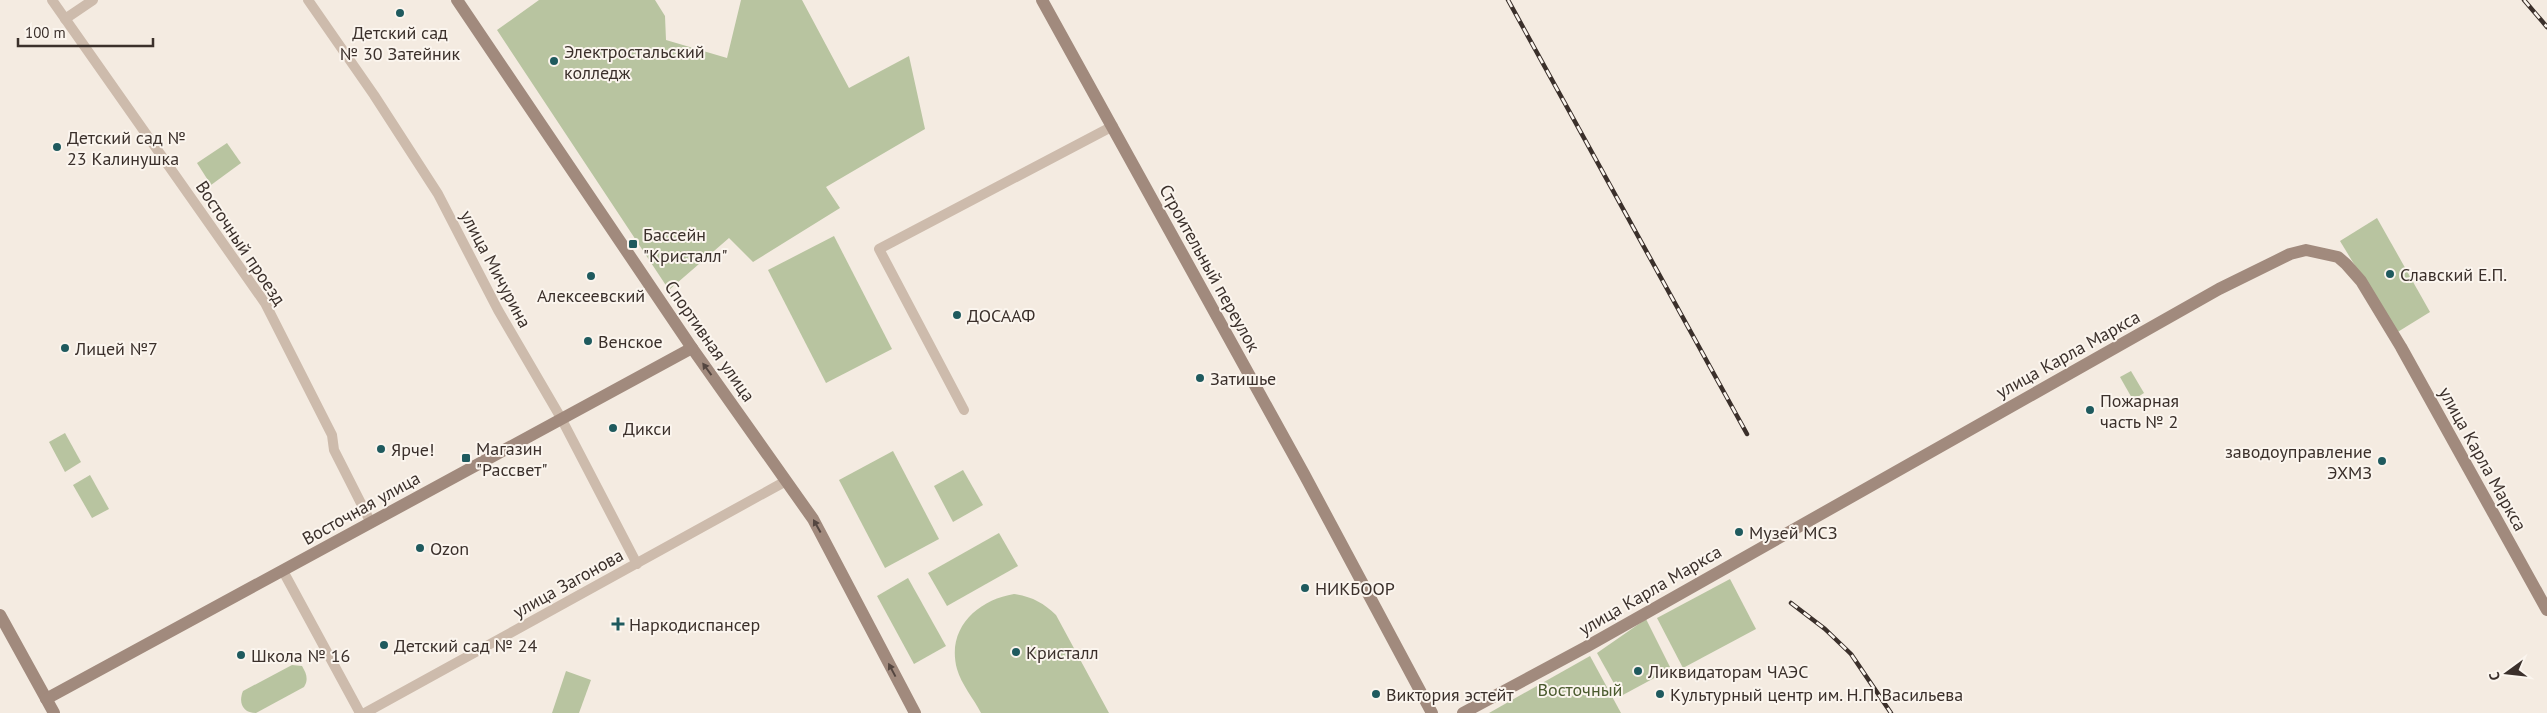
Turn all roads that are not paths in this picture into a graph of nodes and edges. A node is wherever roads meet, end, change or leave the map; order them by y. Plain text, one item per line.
1 (52, 0) edge
2 (94, 0) edge
3 (308, 0) edge
4 (457, 0) edge
5 (1042, 0) edge
6 (65, 19) junction
7 (1112, 126) junction
8 (692, 348) junction
9 (964, 410) dead end
10 (561, 418) junction
11 (786, 481) junction
12 (371, 523) junction
13 (637, 564) junction
14 (283, 571) junction
15 (2547, 610) edge
16 (0, 615) edge
17 (46, 699) junction
18 (54, 713) edge
19 (360, 713) edge
20 (365, 713) edge
21 (915, 713) edge
22 (1432, 713) edge
23 (1463, 713) edge

1 - 6 street, Восточный проезд
2 - 6 street
3 - 10 street, улица Мичурина
4 - 8 street, Спортивная улица
5 - 7 street, Строительный переулок
6 - 12 street, Восточный проезд
7 - 9 street
7 - 22 street, Строительный переулок
8 - 10 street, Восточная улица
11 -> 8 street, Спортивная улица
10 - 12 street, Восточная улица
10 - 13 street, улица Мичурина
11 - 13 street, улица Загонова
21 -> 11 street, Спортивная улица
12 - 14 street, Восточная улица
13 - 20 street, улица Загонова
14 - 17 street, Восточная улица
14 - 19 street
15 - 23 street, улица Карла Маркса
16 - 17 street
17 - 18 street

